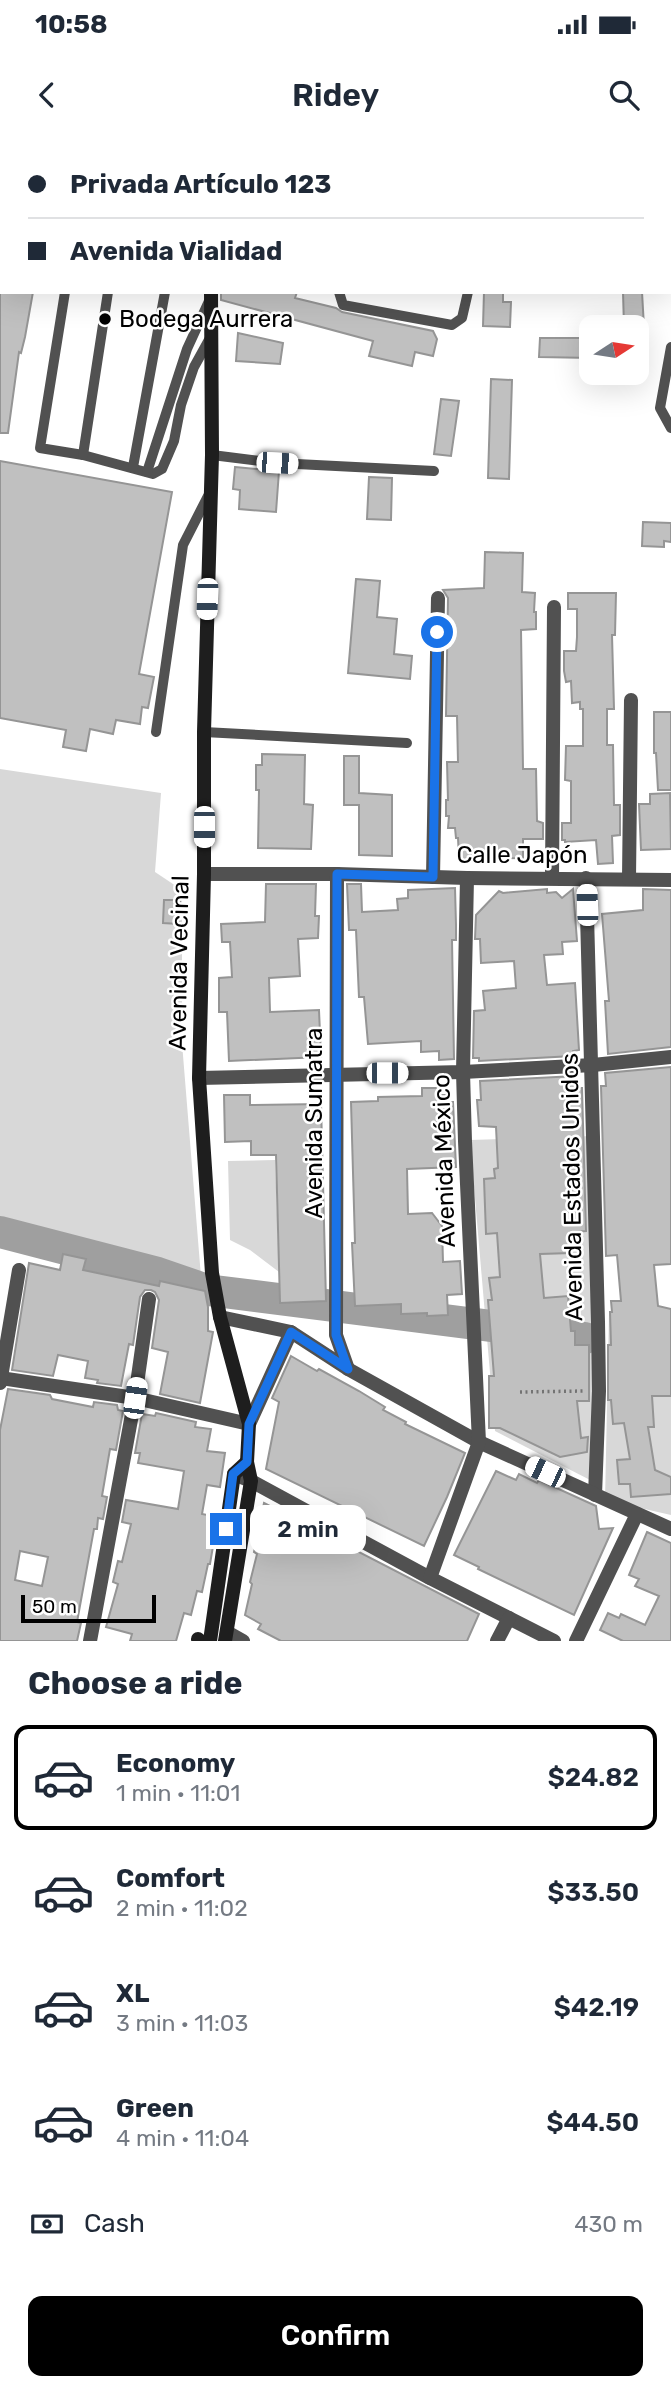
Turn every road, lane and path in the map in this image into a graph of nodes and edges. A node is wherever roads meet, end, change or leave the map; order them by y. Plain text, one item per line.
1 (65, 294) edge
2 (108, 294) edge
3 (165, 294) edge
4 (340, 294) edge
5 (468, 294) edge
6 (211, 295) edge
7 (212, 334) junction
8 (671, 347) edge
9 (671, 428) edge
10 (83, 455) junction
11 (212, 455) junction
12 (133, 467) junction
13 (434, 471) dead end
14 (147, 472) junction
15 (210, 494) junction
16 (438, 598) dead end
17 (554, 607) dead end
18 (631, 700) dead end
19 (156, 732) dead end
20 (204, 732) junction
21 (407, 743) dead end
22 (204, 874) junction
23 (337, 874) junction
24 (433, 877) junction
25 (467, 878) junction
26 (552, 878) junction
27 (586, 878) junction
28 (629, 879) junction
29 (671, 880) edge
30 (671, 1057) edge
31 (593, 1065) junction
32 (463, 1072) junction
33 (337, 1074) junction
34 (199, 1078) junction
35 (19, 1270) dead end
36 (149, 1299) dead end
37 (220, 1317) junction
38 (291, 1332) junction
39 (348, 1369) junction
40 (0, 1380) edge
41 (599, 1391) junction
42 (520, 1392) dead end
43 (135, 1398) junction
44 (249, 1424) junction
45 (479, 1442) junction
46 (247, 1462) junction
47 (233, 1474) junction
48 (251, 1481) junction
49 (595, 1495) junction
50 (637, 1514) junction
51 (671, 1529) edge
52 (430, 1578) junction
53 (509, 1618) junction
54 (226, 1637) edge
55 (203, 1638) edge
56 (90, 1641) edge
57 (243, 1641) edge
58 (498, 1641) edge
59 (554, 1641) edge
60 (576, 1641) edge

1 - 10 lane
2 - 10 lane
3 - 12 lane
4 - 5 lane
6 - 7 street, Avenida Vecinal
6 - 14 lane
7 - 11 street, Avenida Vecinal
7 - 14 lane
8 - 9 lane
10 - 12 lane
11 - 13 lane
11 - 15 street, Avenida Vecinal
12 - 14 lane
15 - 19 lane
15 - 20 street, Avenida Vecinal
16 - 24 street
17 - 26 street
18 - 28 street
20 - 21 lane
20 - 22 street, Avenida Vecinal
22 - 23 street, Calle Japón
22 - 34 street, Avenida Vecinal
23 - 24 street, Calle Japón
23 - 33 street, Avenida Sumatra
24 - 25 street, Calle Japón
25 - 26 street, Calle Japón
25 - 32 street, Avenida México
26 - 27 street, Calle Japón
27 - 28 street, Calle Japón
27 - 31 street, Avenida Estados Unidos
28 - 29 street, Calle Japón
30 - 31 street
31 - 32 street
31 - 41 street, Avenida Estados Unidos
32 - 33 street
32 - 45 street, Avenida México
33 - 34 street
33 - 39 street, Avenida Sumatra
34 - 37 street, Avenida Vecinal
35 - 40 street
36 - 43 street
37 - 38 street
37 - 44 street, Avenida Vecinal
38 - 39 street
38 - 44 street
39 - 45 street
40 - 43 street
41 - 42 path
41 - 49 street, Avenida Estados Unidos
43 - 44 street
43 - 56 street
44 - 46 street, Avenida Vecinal
45 - 49 street
45 - 52 street
46 - 47 street
46 - 48 street, Avenida Vecinal
47 - 48 street
47 - 55 street
48 - 52 street
48 - 54 street
49 - 50 street
50 - 51 street
50 - 60 street
52 - 53 street
53 - 58 street
53 - 59 street
54 - 55 street
54 - 57 street

